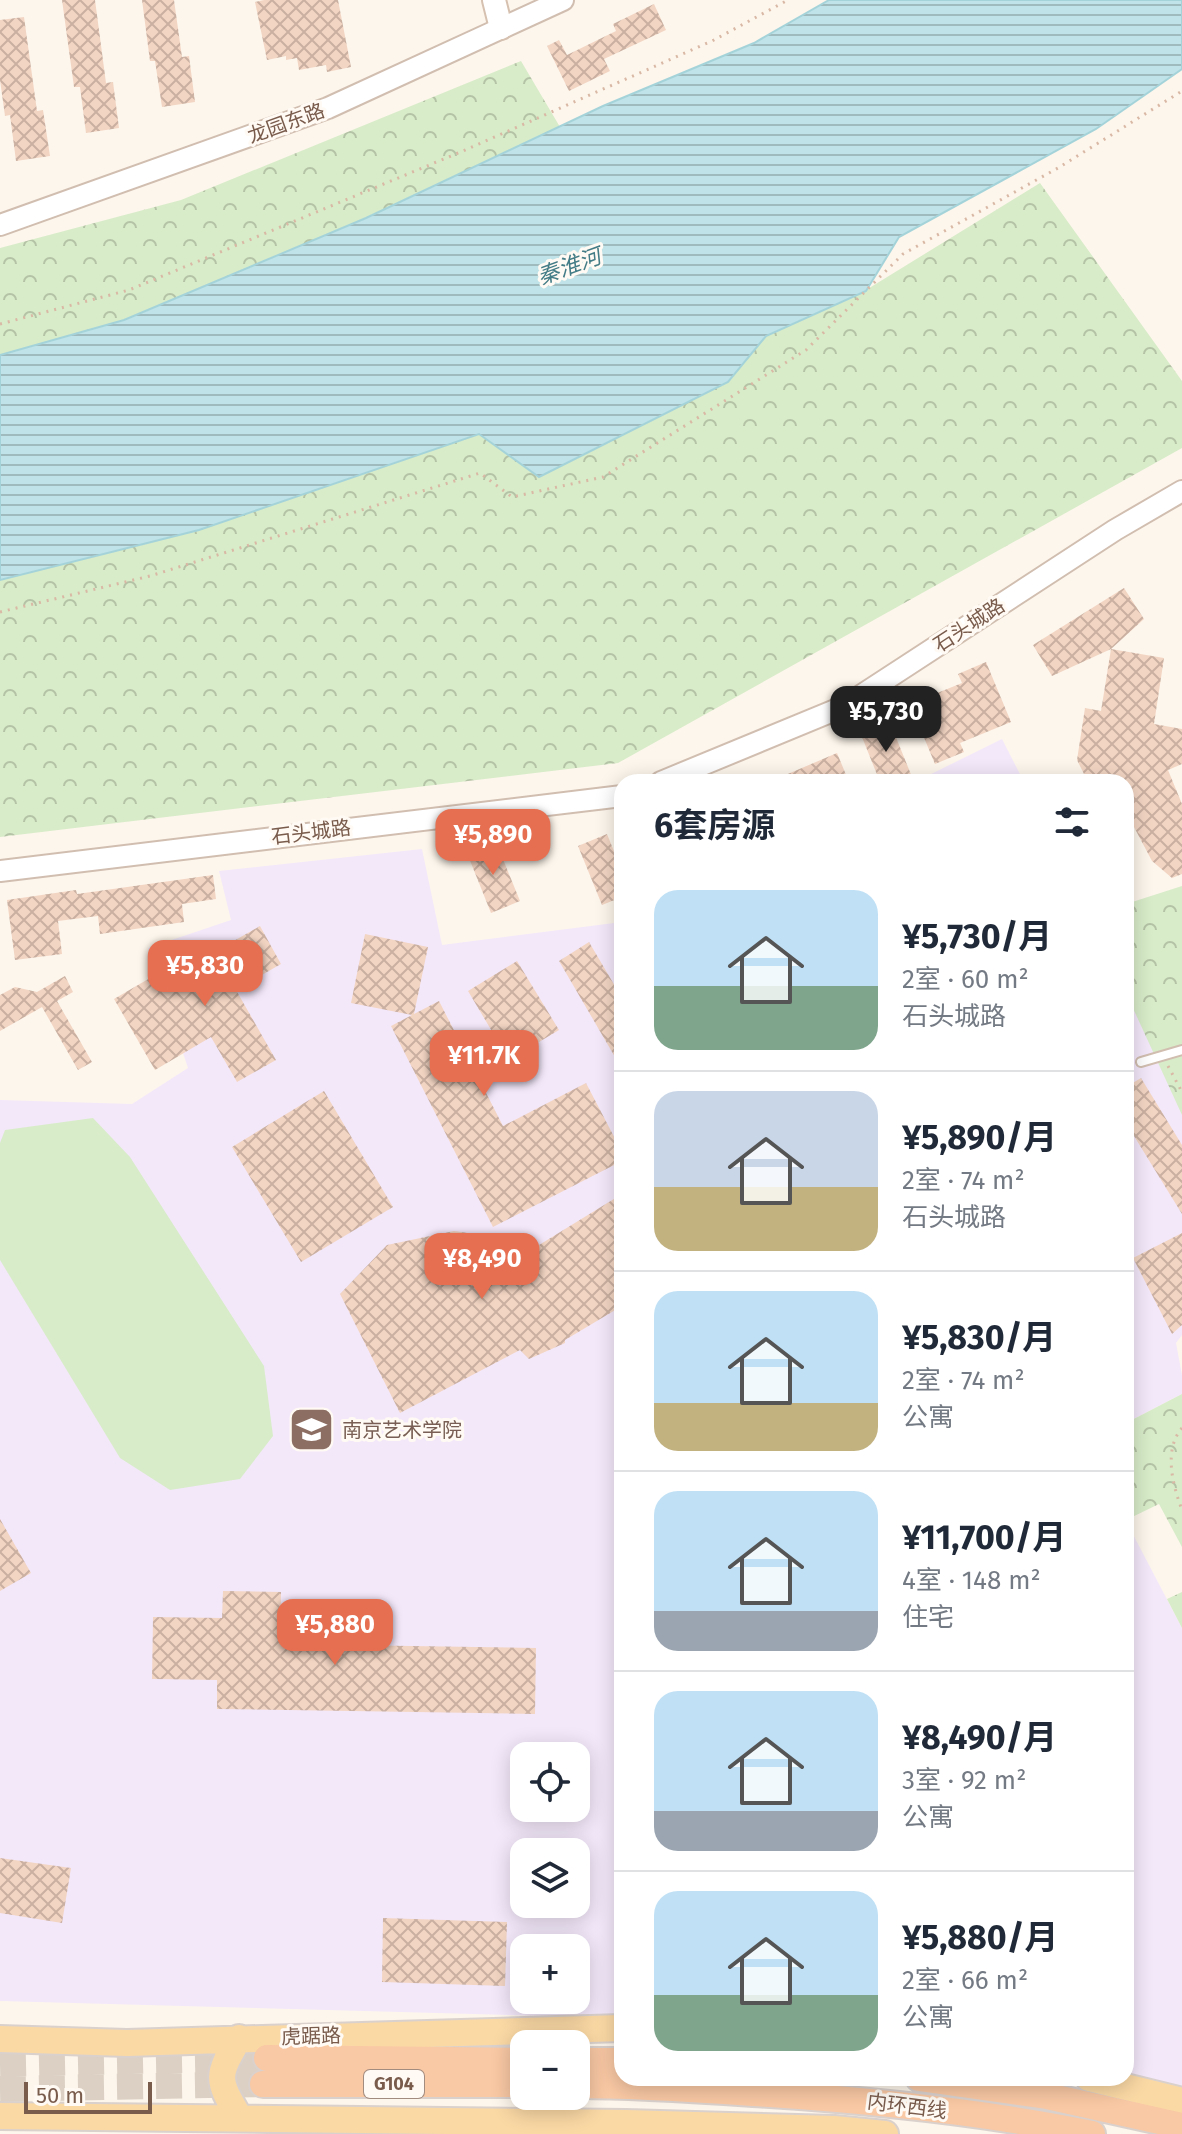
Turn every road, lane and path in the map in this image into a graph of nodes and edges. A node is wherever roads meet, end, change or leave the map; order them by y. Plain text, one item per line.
1 (494, 0) edge
2 (563, 0) edge
3 (788, 0) edge
4 (501, 28) junction
5 (1182, 91) edge
6 (0, 225) edge
7 (0, 324) edge
8 (1182, 491) edge
9 (0, 612) edge
10 (680, 774) edge
11 (614, 797) edge
12 (0, 871) edge
13 (1182, 1050) edge
14 (1163, 1056) junction
15 (1141, 1062) dead end
16 (1182, 1092) edge
17 (1182, 1428) edge
18 (1182, 1434) edge
19 (1175, 1436) junction
20 (1182, 1510) edge
21 (614, 2028) edge
22 (239, 2038) junction
23 (0, 2039) edge
24 (590, 2061) edge
25 (614, 2061) edge
26 (510, 2062) edge
27 (510, 2083) edge
28 (590, 2085) edge
29 (614, 2085) edge
30 (646, 2086) edge
31 (998, 2086) edge
32 (1121, 2086) edge
33 (1182, 2101) edge
34 (972, 2114) junction
35 (0, 2116) edge
36 (239, 2117) junction
37 (1182, 2126) edge
38 (885, 2134) edge
39 (950, 2134) edge
40 (1092, 2134) edge

1 - 4 main road
2 - 4 street, 龙园东路
3 - 7 path
4 - 6 street, 龙园东路
5 - 9 path
8 - 10 street, 石头城路
11 - 12 street, 石头城路
13 - 14 lane
14 - 15 lane
14 - 16 path
17 - 19 path
18 - 19 path
19 - 20 path
21 - 22 main road, 虎踞路
22 - 23 main road, 虎踞路
22 - 36 main road
24 - 25 highway
26 - 27 highway, G104
28 - 29 highway, 内环西线
30 - 34 highway, 内环西线
31 - 37 highway, 内环西线
32 - 33 main road
34 - 39 highway
34 - 40 highway, 内环西线
35 - 36 main road
36 - 38 main road

